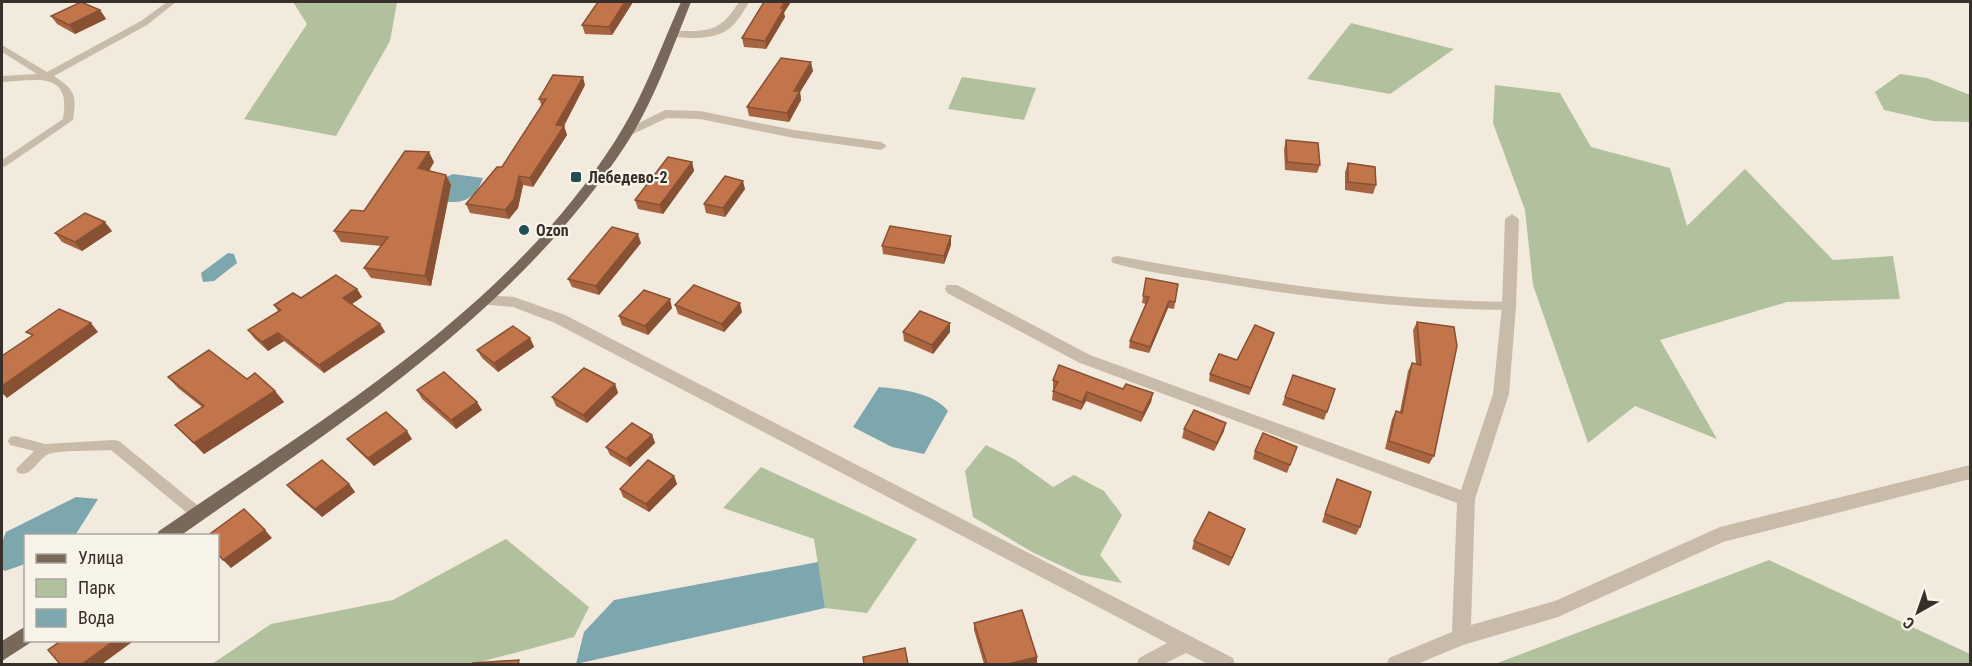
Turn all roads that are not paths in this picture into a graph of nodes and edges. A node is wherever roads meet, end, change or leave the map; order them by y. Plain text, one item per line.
1 (172, 2) edge
2 (686, 2) edge
3 (744, 2) edge
4 (672, 34) junction
5 (2, 48) edge
6 (47, 76) junction
7 (2, 79) edge
8 (627, 132) junction
9 (880, 146) dead end
10 (2, 164) edge
11 (1512, 219) dead end
12 (1117, 260) dead end
13 (952, 289) dead end
14 (484, 300) junction
15 (1509, 306) junction
16 (15, 441) dead end
17 (45, 449) junction
18 (23, 469) dead end
19 (1971, 472) edge
20 (1466, 499) junction
21 (197, 513) junction
22 (168, 534) edge
23 (24, 636) edge
24 (1461, 637) junction
25 (1186, 643) junction
26 (2, 652) edge
27 (1146, 664) edge
28 (1226, 664) edge
29 (1396, 664) edge

1 - 6 lane
2 - 4 main road
3 - 4 street
4 - 8 main road
5 - 6 lane
6 - 7 lane
6 - 10 lane
8 - 9 street
8 - 14 main road
11 - 15 street
12 - 15 lane
13 - 20 street
14 - 21 main road
14 - 25 street
15 - 20 street
16 - 17 lane
17 - 18 lane
17 - 21 lane
19 - 24 street
20 - 24 street
21 - 22 main road
23 - 26 main road
24 - 29 street
25 - 27 street
25 - 28 street

